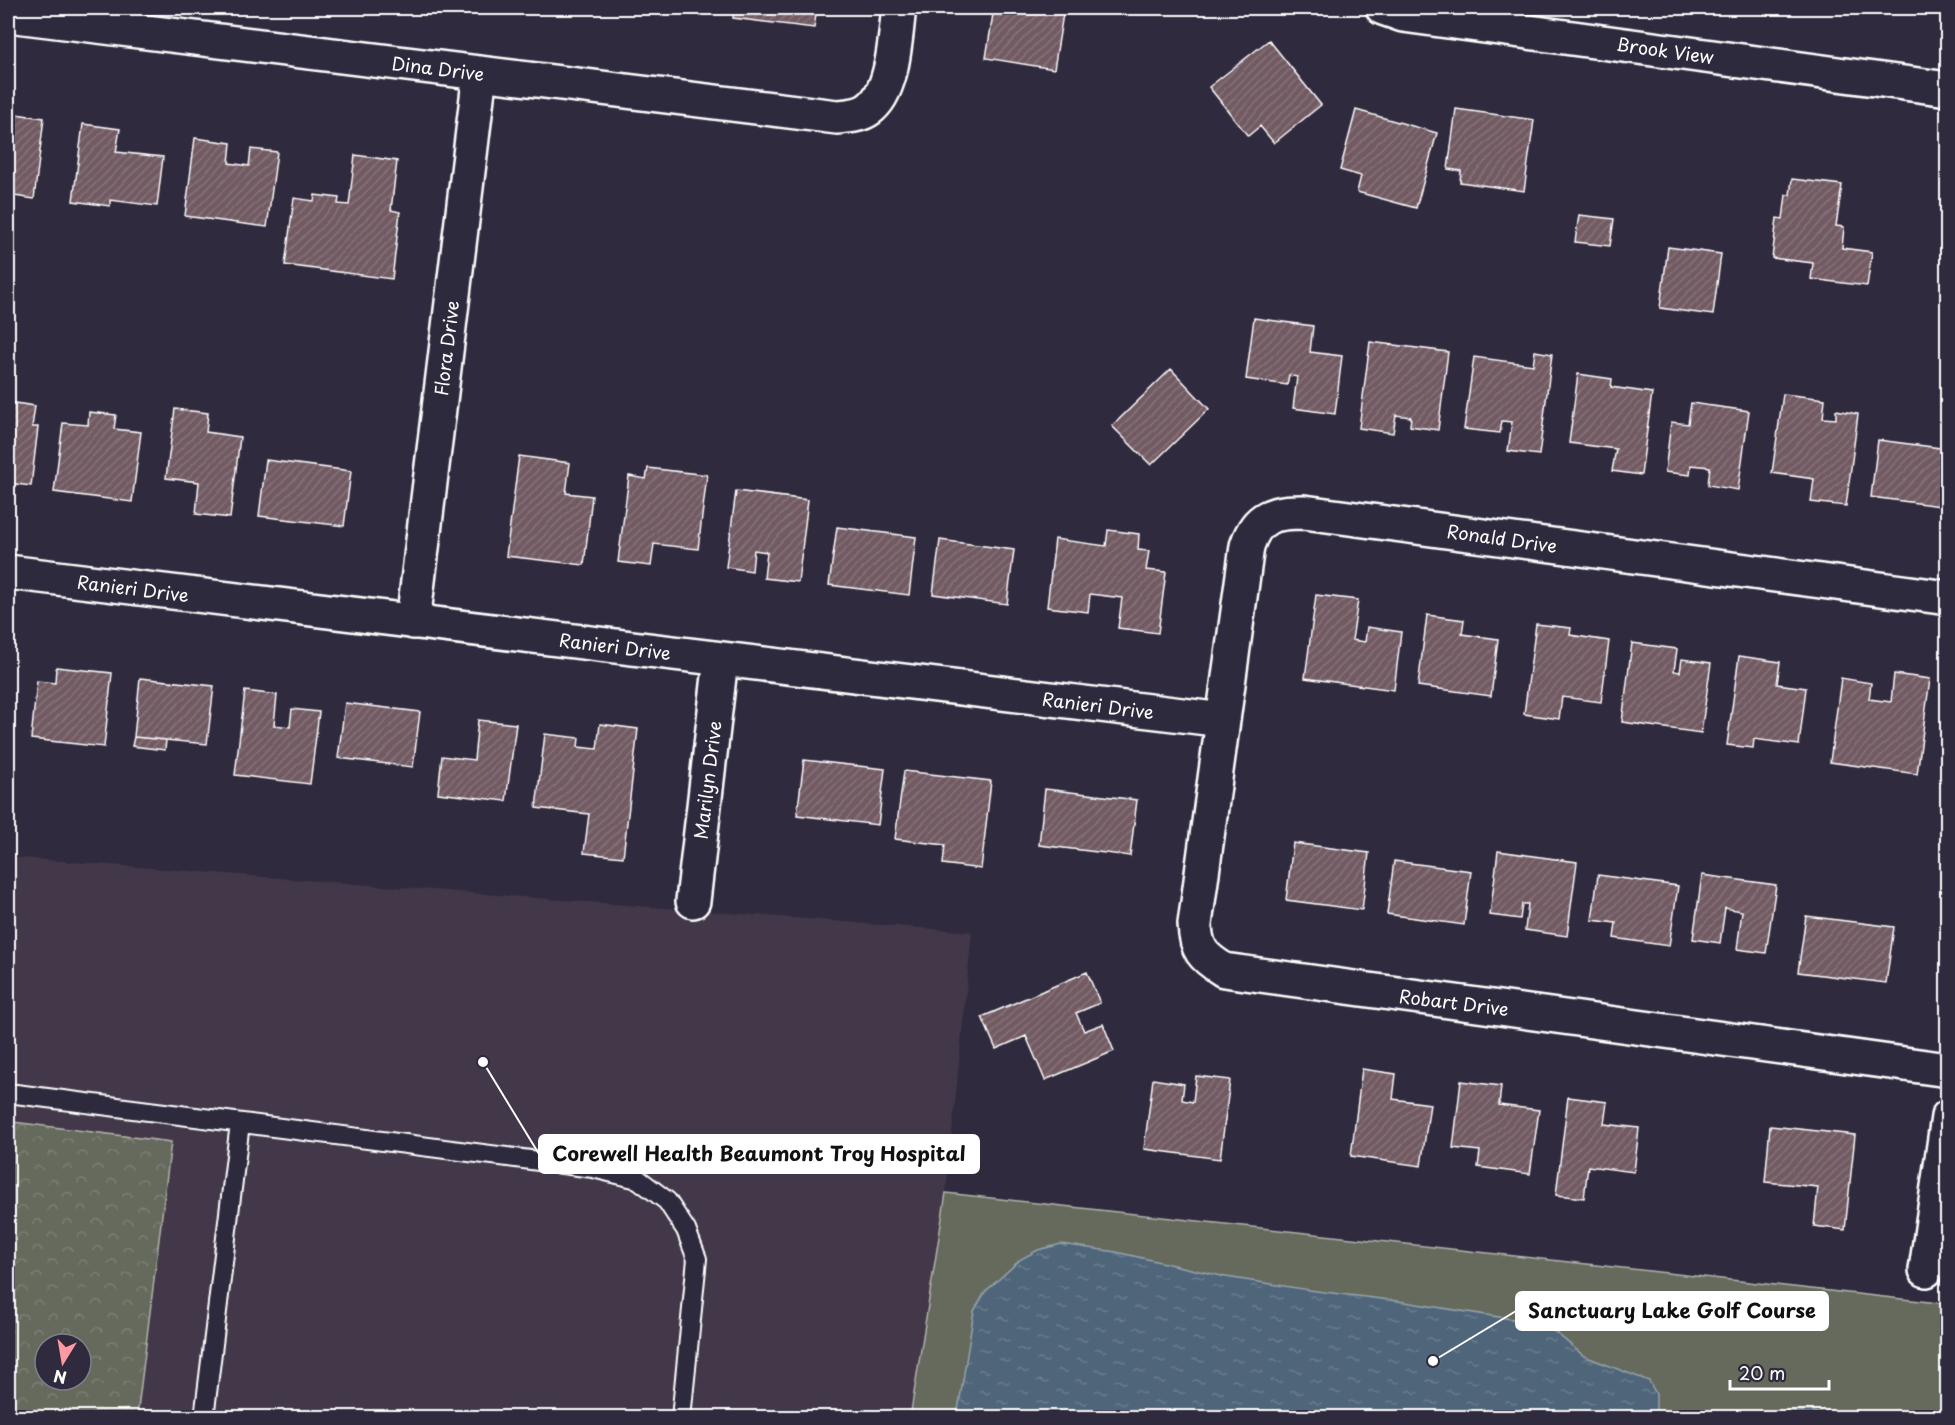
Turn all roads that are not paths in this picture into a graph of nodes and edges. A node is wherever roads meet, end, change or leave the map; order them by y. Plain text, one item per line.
1 (899, 8) edge
2 (1383, 8) edge
3 (8, 15) edge
4 (480, 73) junction
5 (1947, 89) edge
6 (8, 572) edge
7 (1947, 598) edge
8 (413, 622) junction
9 (722, 659) junction
10 (1223, 720) junction
11 (693, 901) dead end
12 (1947, 1070) edge
13 (8, 1093) edge
14 (1947, 1117) edge
15 (240, 1123) junction
16 (1926, 1270) dead end
17 (204, 1418) edge
18 (681, 1418) edge

1 - 4 street, Dina Drive
2 - 5 street, Brook View
3 - 4 street, Dina Drive
4 - 8 street, Flora Drive
6 - 8 street, Ranieri Drive
7 - 10 street, Ronald Drive
8 - 9 street, Ranieri Drive
9 - 10 street, Ranieri Drive
9 - 11 street, Marilyn Drive
10 - 12 street, Robart Drive
13 - 15 lane
14 - 16 street
15 - 17 lane
15 - 18 lane

